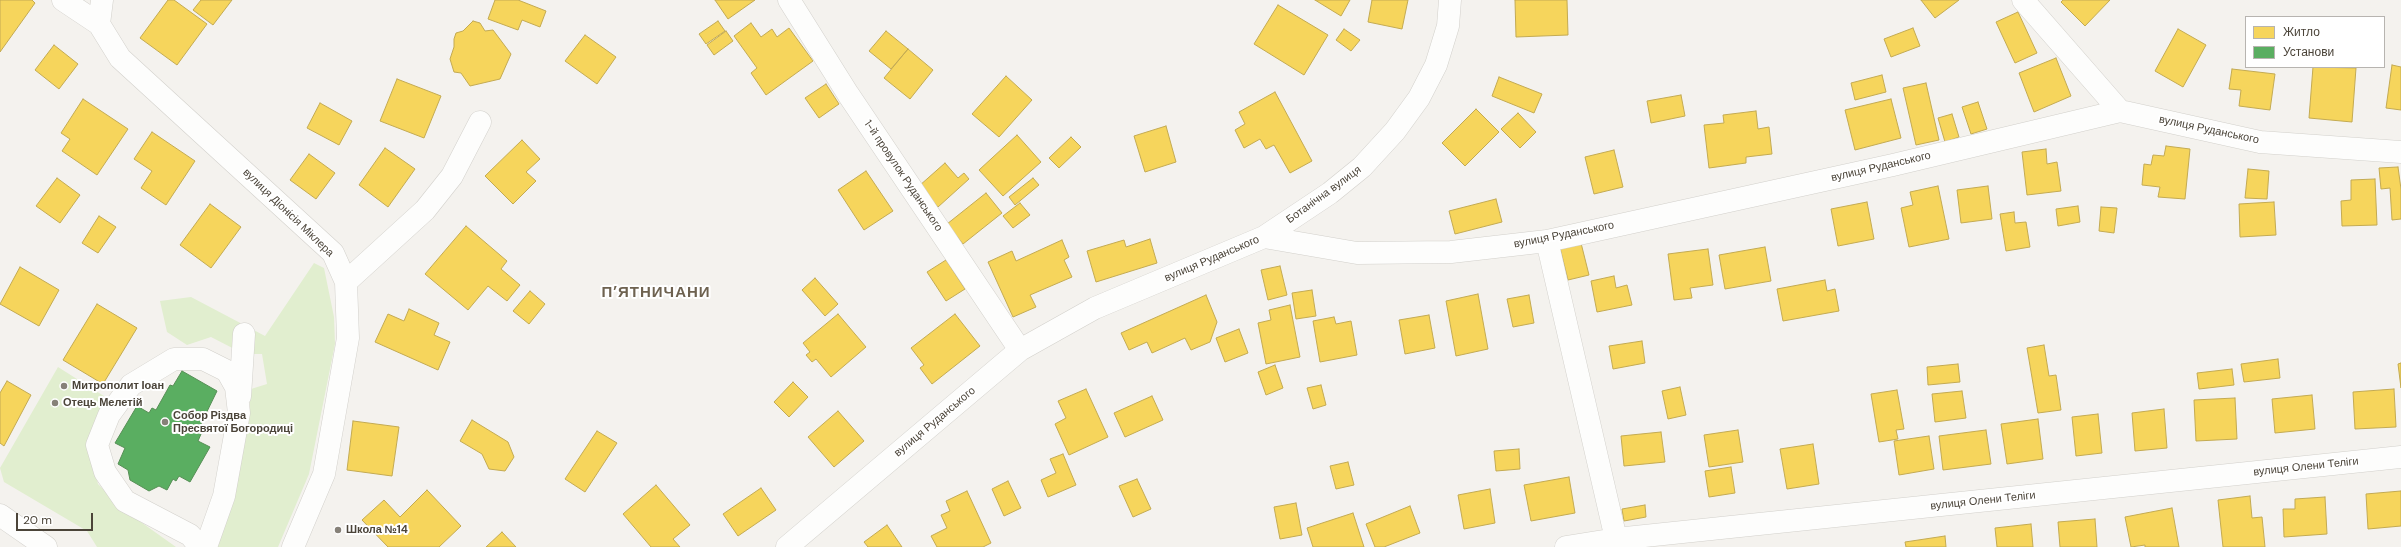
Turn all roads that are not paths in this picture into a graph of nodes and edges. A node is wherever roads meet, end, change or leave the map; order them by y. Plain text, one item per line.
1 (63, 0) edge
2 (102, 0) edge
3 (789, 0) edge
4 (1450, 0) edge
5 (2023, 0) edge
6 (99, 24) junction
7 (2120, 111) junction
8 (480, 122) dead end
9 (2401, 152) edge
10 (1264, 237) junction
11 (1547, 241) junction
12 (346, 282) junction
13 (244, 334) dead end
14 (1020, 350) junction
15 (239, 413) junction
16 (2401, 457) edge
17 (0, 514) edge
18 (1616, 540) junction
19 (46, 547) edge
20 (200, 547) edge
21 (206, 547) edge
22 (293, 547) edge
23 (787, 547) edge
24 (1566, 547) edge

1 - 6 street
2 - 6 street
3 - 14 street, 1-й провулок Руданського
4 - 10 street, Ботанічна вулиця
5 - 7 street
6 - 12 street, вулиця Діонісія Міклера
7 - 9 street, вулиця Руданського
7 - 11 street, вулиця Руданського
8 - 12 street
10 - 11 street, вулиця Руданського
10 - 14 street, вулиця Руданського
11 - 18 street
12 - 22 street, вулиця Діонісія Міклера
13 - 15 street
14 - 23 street, вулиця Руданського
15 - 20 street
15 - 21 street
16 - 18 street, вулиця Олени Теліги
17 - 19 street
18 - 24 street, вулиця Олени Теліги

